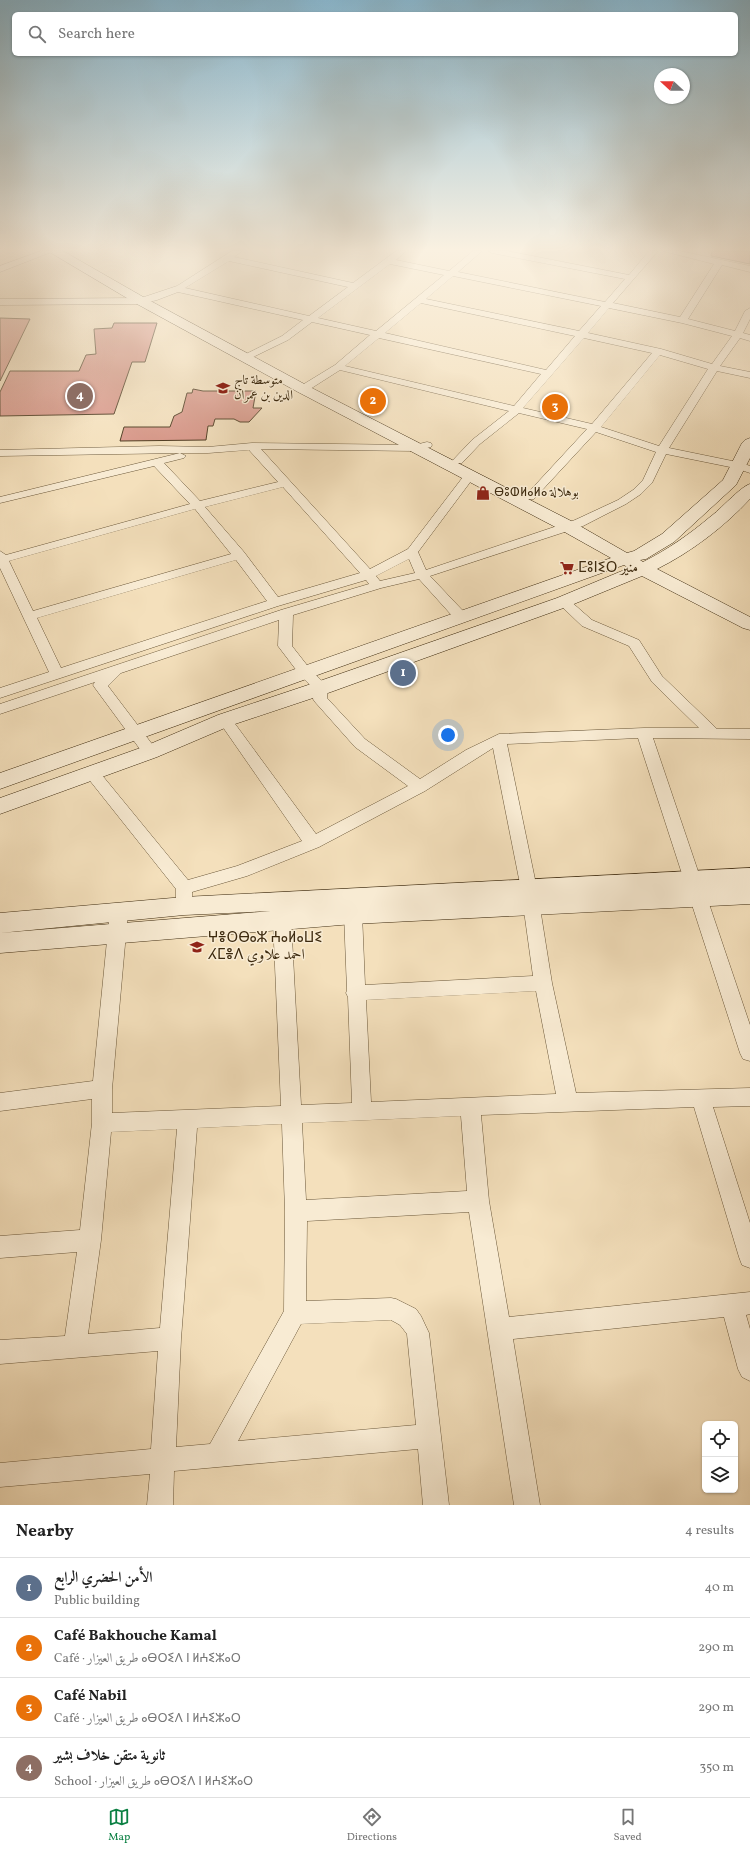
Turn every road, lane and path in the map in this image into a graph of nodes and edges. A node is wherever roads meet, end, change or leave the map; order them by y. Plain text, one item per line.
1 (186, 321) edge
2 (308, 321) edge
3 (321, 321) edge
4 (393, 321) edge
5 (517, 321) edge
6 (593, 321) edge
7 (687, 321) edge
8 (744, 321) edge
9 (378, 334) junction
10 (581, 335) junction
11 (737, 335) junction
12 (750, 338) edge
13 (658, 351) junction
14 (249, 356) junction
15 (338, 367) junction
16 (714, 368) junction
17 (548, 373) junction
18 (750, 375) edge
19 (306, 387) junction
20 (516, 410) junction
21 (594, 428) junction
22 (750, 443) edge
23 (252, 446) junction
24 (421, 446) junction
25 (208, 450) junction
26 (662, 450) junction
27 (0, 453) edge
28 (156, 461) junction
29 (458, 461) junction
30 (744, 468) edge
31 (470, 475) junction
32 (287, 483) junction
33 (750, 489) edge
34 (530, 497) junction
35 (0, 500) edge
36 (198, 506) junction
37 (573, 524) junction
38 (412, 552) junction
39 (240, 555) junction
40 (1, 558) edge
41 (641, 562) junction
42 (369, 575) junction
43 (422, 575) junction
44 (378, 585) junction
45 (275, 602) junction
46 (563, 602) junction
47 (286, 613) junction
48 (750, 613) edge
49 (28, 616) junction
50 (460, 616) junction
51 (750, 624) edge
52 (116, 662) junction
53 (305, 672) junction
54 (57, 674) junction
55 (321, 688) junction
56 (0, 693) edge
57 (0, 709) edge
58 (225, 720) junction
59 (644, 733) junction
60 (138, 734) junction
61 (714, 734) junction
62 (750, 734) edge
63 (499, 739) junction
64 (150, 752) junction
65 (92, 773) junction
66 (0, 781) edge
67 (420, 787) junction
68 (0, 806) edge
69 (313, 843) junction
70 (750, 877) edge
71 (695, 889) junction
72 (750, 894) edge
73 (184, 897) junction
74 (530, 898) junction
75 (353, 914) junction
76 (282, 920) junction
77 (118, 922) junction
78 (0, 923) edge
79 (0, 943) edge
80 (543, 983) junction
81 (355, 993) junction
82 (750, 1054) edge
83 (102, 1089) junction
84 (750, 1097) edge
85 (701, 1099) junction
86 (0, 1102) edge
87 (568, 1102) junction
88 (470, 1107) junction
89 (362, 1112) junction
90 (291, 1114) junction
91 (188, 1118) junction
92 (102, 1123) junction
93 (478, 1201) junction
94 (296, 1211) junction
95 (90, 1240) junction
96 (0, 1247) edge
97 (750, 1257) edge
98 (741, 1305) edge
99 (295, 1313) junction
100 (500, 1330) junction
101 (170, 1339) junction
102 (76, 1345) junction
103 (0, 1352) edge
104 (750, 1369) edge
105 (429, 1436) junction
106 (217, 1456) junction
107 (162, 1460) junction
108 (0, 1475) edge
109 (160, 1505) edge
110 (436, 1505) edge
111 (527, 1505) edge

1 - 14 main road
2 - 14 street
3 - 9 street
4 - 9 street
5 - 10 street
6 - 10 street
7 - 11 street
8 - 11 street
9 - 15 street
9 - 17 street
10 - 13 street
10 - 17 street
11 - 12 street
11 - 16 street
13 - 16 street
13 - 21 street
14 - 19 main road
15 - 19 street
15 - 20 street
16 - 18 street
16 - 26 street
17 - 20 street
19 - 24 main road
20 - 21 street
20 - 29 street
21 - 26 street
21 - 34 street
22 - 30 main road
23 - 24 street
23 - 25 street
23 - 32 street
24 - 29 main road
24 - 31 main road
25 - 27 street
25 - 28 street
26 - 30 street
26 - 37 street
28 - 35 street
28 - 36 street
29 - 34 main road
30 - 41 main road
31 - 37 main road
31 - 38 street
32 - 36 street
32 - 42 street
33 - 41 main road
34 - 37 main road
36 - 39 street
36 - 40 street
37 - 41 main road
37 - 43 street
38 - 42 street
38 - 43 street
39 - 45 street
39 - 49 street
40 - 49 street
41 - 46 main road
41 - 48 main road
41 - 50 main road
41 - 51 main road
42 - 44 street
42 - 45 street
43 - 44 street
43 - 50 street
44 - 47 street
45 - 52 street
46 - 55 main road
46 - 61 street
47 - 52 street
47 - 53 street
49 - 54 street
50 - 53 main road
52 - 54 street
52 - 57 street
52 - 60 street
53 - 55 street
53 - 60 main road
54 - 56 street
55 - 58 main road
55 - 67 street
58 - 64 main road
58 - 69 street
59 - 61 street
59 - 63 street
59 - 71 street
60 - 64 street
60 - 66 main road
61 - 62 street
63 - 67 street
63 - 74 street
64 - 65 main road
65 - 68 main road
65 - 73 street
67 - 69 street
69 - 73 street
70 - 71 main road
71 - 72 main road
71 - 74 main road
71 - 82 street
73 - 74 main road
73 - 77 main road
74 - 75 main road
74 - 80 street
75 - 76 main road
75 - 81 street
76 - 77 main road
76 - 90 street
77 - 78 main road
77 - 79 main road
77 - 83 street
80 - 81 street
80 - 87 street
81 - 89 street
83 - 86 street
83 - 92 street
84 - 85 street
85 - 87 street
85 - 97 street
87 - 88 street
88 - 89 street
88 - 93 street
89 - 90 street
90 - 91 street
90 - 94 street
91 - 92 street
91 - 101 street
92 - 95 street
93 - 94 street
93 - 100 street
94 - 99 street
95 - 96 street
95 - 102 street
98 - 100 street
98 - 104 street
99 - 105 street
99 - 106 street
100 - 111 street
101 - 102 street
101 - 107 street
102 - 103 street
105 - 106 street
105 - 110 street
106 - 107 street
107 - 108 street
107 - 109 street

